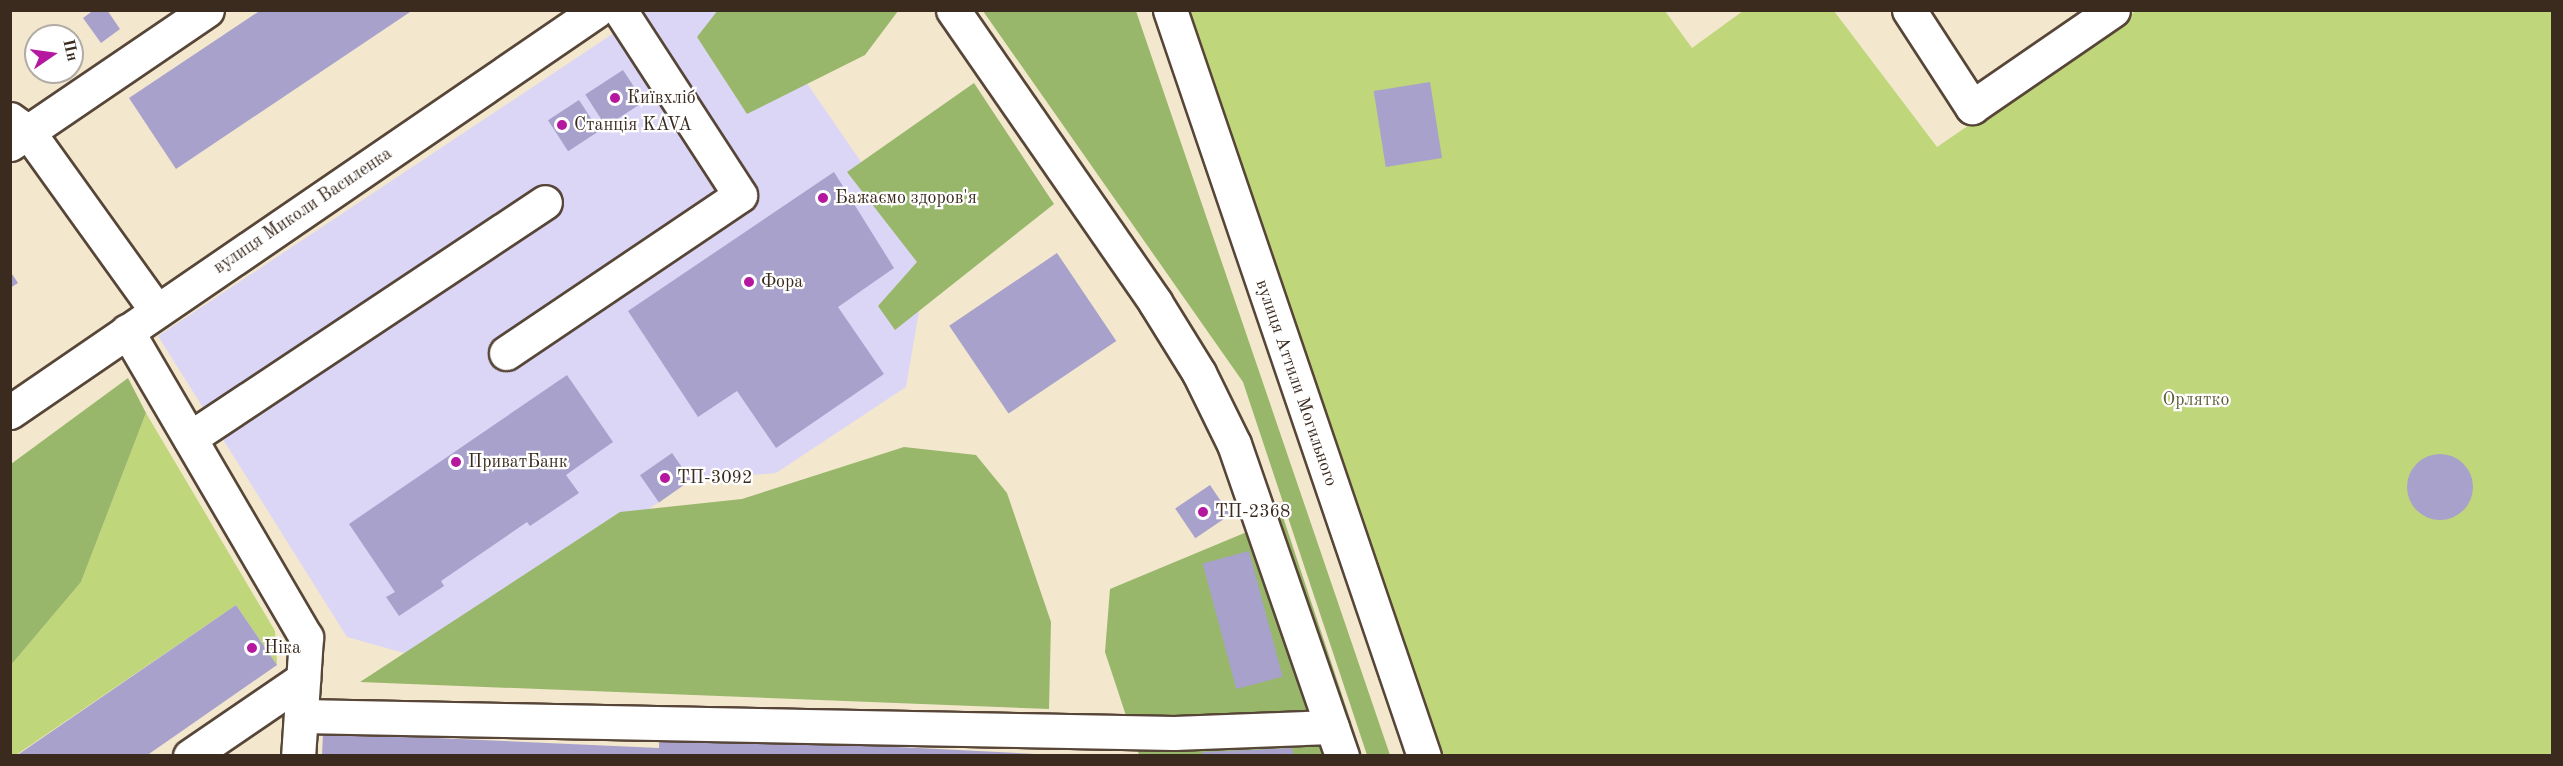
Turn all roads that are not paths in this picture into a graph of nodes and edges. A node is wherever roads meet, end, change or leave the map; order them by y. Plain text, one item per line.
1 (207, 10) edge
2 (597, 10) edge
3 (620, 10) edge
4 (953, 10) edge
5 (1170, 10) edge
6 (1909, 10) edge
7 (2113, 10) edge
8 (17, 132) edge
9 (545, 202) dead end
10 (157, 310) junction
11 (127, 332) junction
12 (506, 353) dead end
13 (10, 412) edge
14 (190, 438) junction
15 (303, 679) junction
16 (301, 716) junction
17 (1337, 741) edge
18 (190, 756) edge
19 (298, 756) edge
20 (1424, 756) edge

1 - 8 street
2 - 10 street, вулиця Миколи Василенка
3 - 12 street
4 - 17 street
5 - 20 street, вулиця Аттили Могильного
6 - 7 street
8 - 10 street
9 - 14 street
10 - 11 street, вулиця Миколи Василенка
11 - 13 street, вулиця Миколи Василенка
11 - 14 street
14 - 15 street
15 - 16 street
15 - 18 street
16 - 17 street
16 - 19 street

